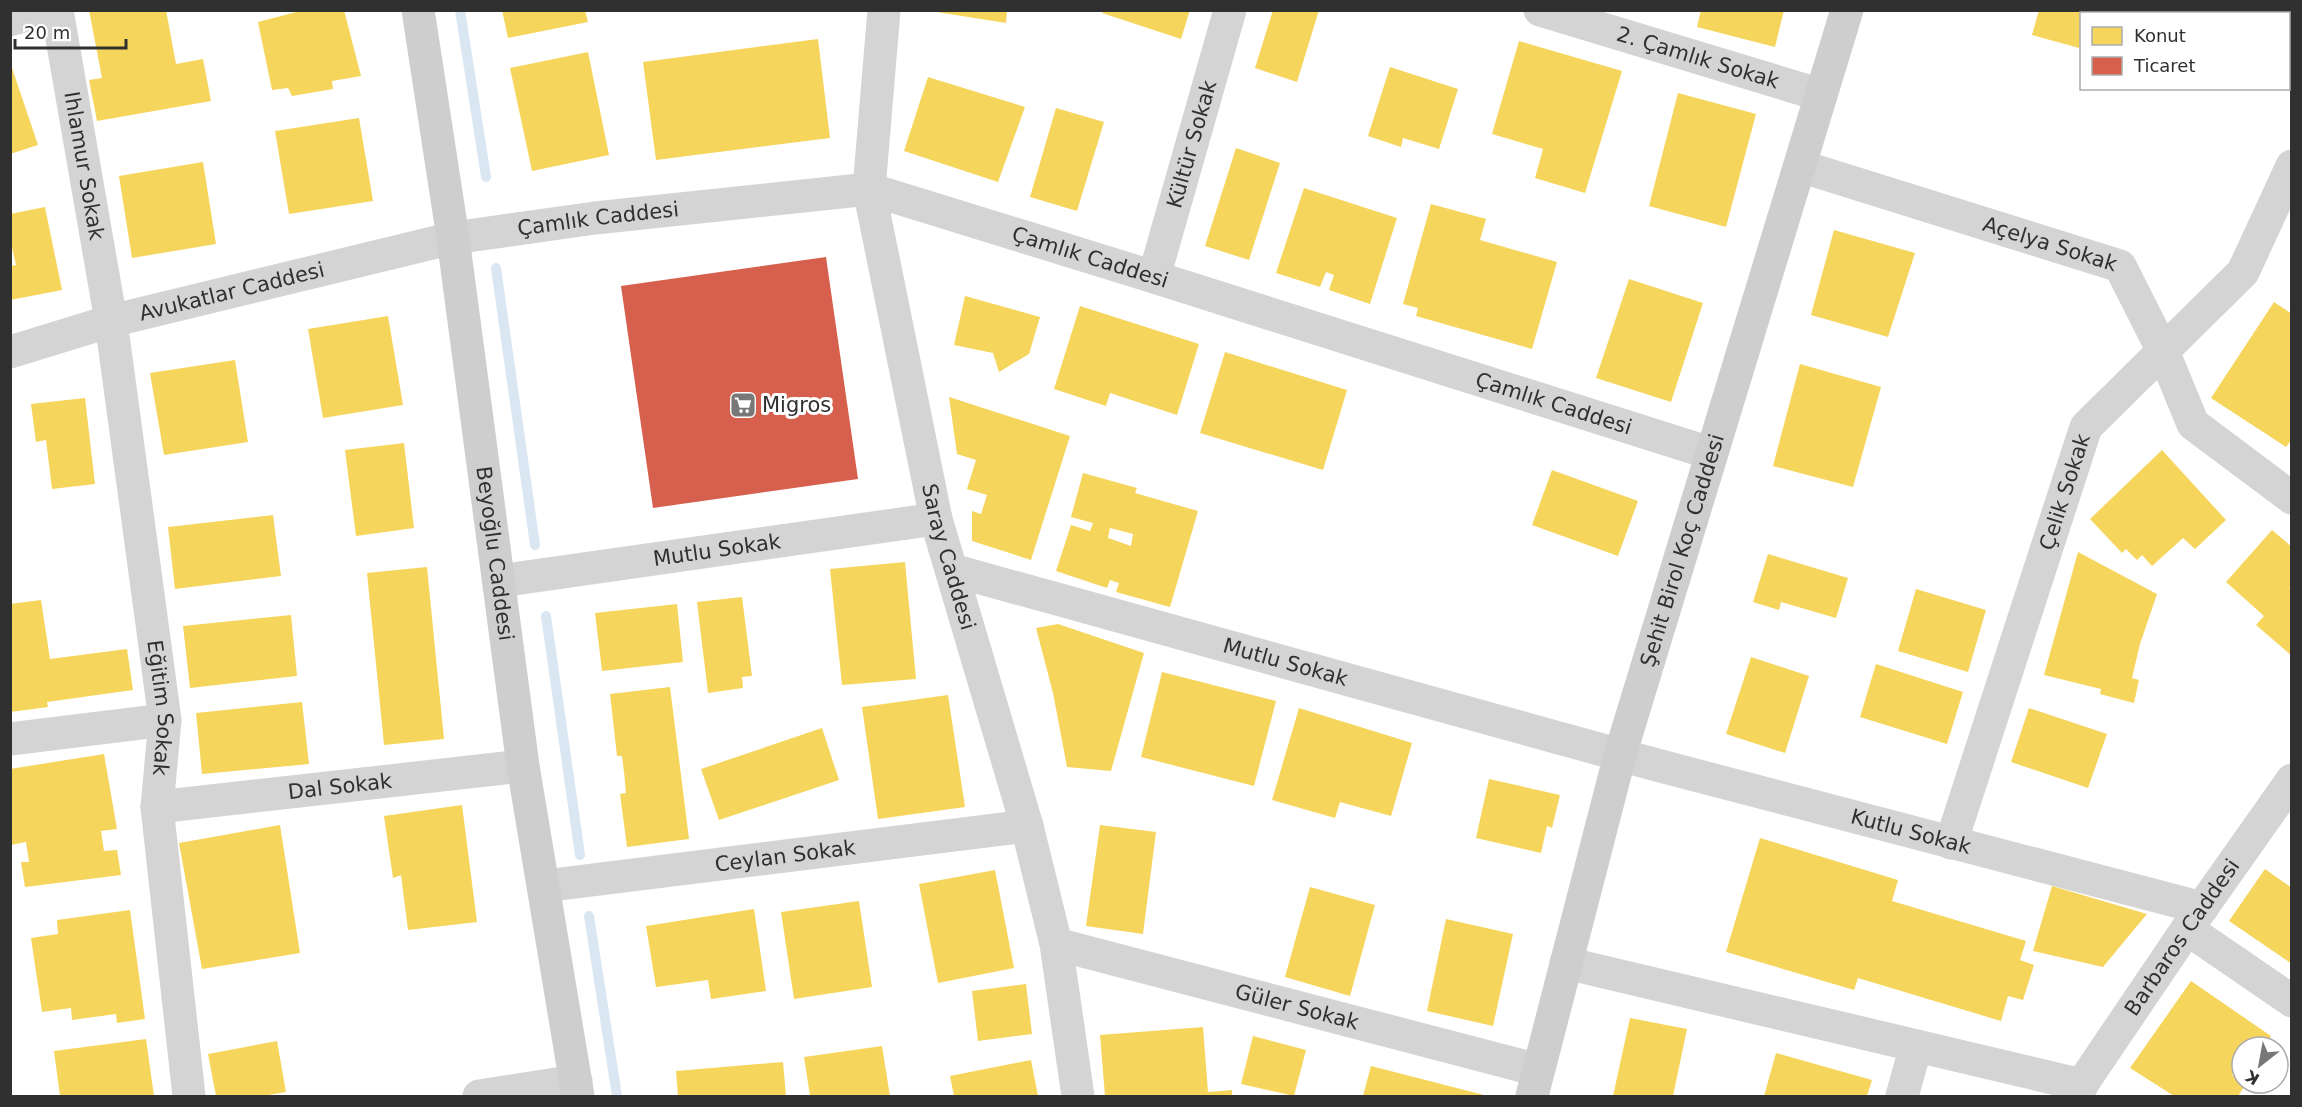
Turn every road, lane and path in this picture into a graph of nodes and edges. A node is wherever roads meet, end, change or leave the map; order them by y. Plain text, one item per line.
1 (45, 10) edge
2 (57, 10) edge
3 (418, 10) edge
4 (884, 10) edge
5 (1230, 10) edge
6 (1540, 10) edge
7 (1847, 10) edge
8 (10, 20) edge
9 (1821, 95) junction
10 (1800, 166) junction
11 (2292, 166) edge
12 (869, 189) junction
13 (453, 238) junction
14 (1154, 277) junction
15 (111, 321) junction
16 (2163, 351) junction
17 (10, 352) edge
18 (1710, 453) junction
19 (2292, 498) edge
20 (936, 519) junction
21 (952, 570) junction
22 (499, 581) junction
23 (165, 720) junction
24 (10, 740) edge
25 (1620, 755) junction
26 (523, 766) junction
27 (2292, 780) edge
28 (157, 807) junction
29 (1027, 826) junction
30 (1951, 843) junction
31 (544, 886) junction
32 (2195, 918) junction
33 (1056, 944) junction
34 (1566, 963) junction
35 (2292, 1001) edge
36 (1916, 1046) junction
37 (1535, 1083) edge
38 (577, 1089) edge
39 (2078, 1091) edge
40 (189, 1096) edge
41 (479, 1096) edge
42 (1078, 1096) edge
43 (1902, 1096) edge

1 - 8 street
2 - 15 street, Ihlamur Sokak
3 - 13 main road, Beyoğlu Caddesi
4 - 12 street, Saray Caddesi
5 - 14 street, Kültür Sokak
6 - 9 street, 2. Çamlık Sokak
7 - 9 main road, Şehit Birol Koç Caddesi
9 - 10 main road, Şehit Birol Koç Caddesi
10 - 16 street, Açelya Sokak
10 - 18 main road, Şehit Birol Koç Caddesi
11 - 16 street, Çelik Sokak
12 - 13 street, Çamlık Caddesi
12 - 14 street, Çamlık Caddesi
12 - 20 street, Saray Caddesi
13 - 15 street, Avukatlar Caddesi
13 - 22 main road, Beyoğlu Caddesi
14 - 18 street, Çamlık Caddesi
15 - 17 street, Avukatlar Caddesi
15 - 23 street, Eğitim Sokak
16 - 19 street, Açelya Sokak
16 - 30 street, Çelik Sokak
18 - 25 main road, Şehit Birol Koç Caddesi
20 - 21 street, Saray Caddesi
20 - 22 street, Mutlu Sokak
21 - 25 street, Mutlu Sokak
21 - 29 street, Saray Caddesi
22 - 26 main road, Beyoğlu Caddesi
23 - 24 street
23 - 28 street, Eğitim Sokak
25 - 30 street, Kutlu Sokak
25 - 34 main road, Şehit Birol Koç Caddesi
26 - 28 street, Dal Sokak
26 - 31 main road, Beyoğlu Caddesi
27 - 32 street, Barbaros Caddesi
28 - 40 street, Eğitim Sokak
29 - 31 street, Ceylan Sokak
29 - 33 street, Saray Caddesi
30 - 32 street, Kutlu Sokak
31 - 38 main road, Beyoğlu Caddesi
32 - 35 street, Kutlu Sokak
32 - 39 street, Barbaros Caddesi
33 - 37 street, Güler Sokak
33 - 42 street, Saray Caddesi
34 - 36 street
34 - 37 main road, Şehit Birol Koç Caddesi
36 - 39 street
36 - 43 street
38 - 41 street

